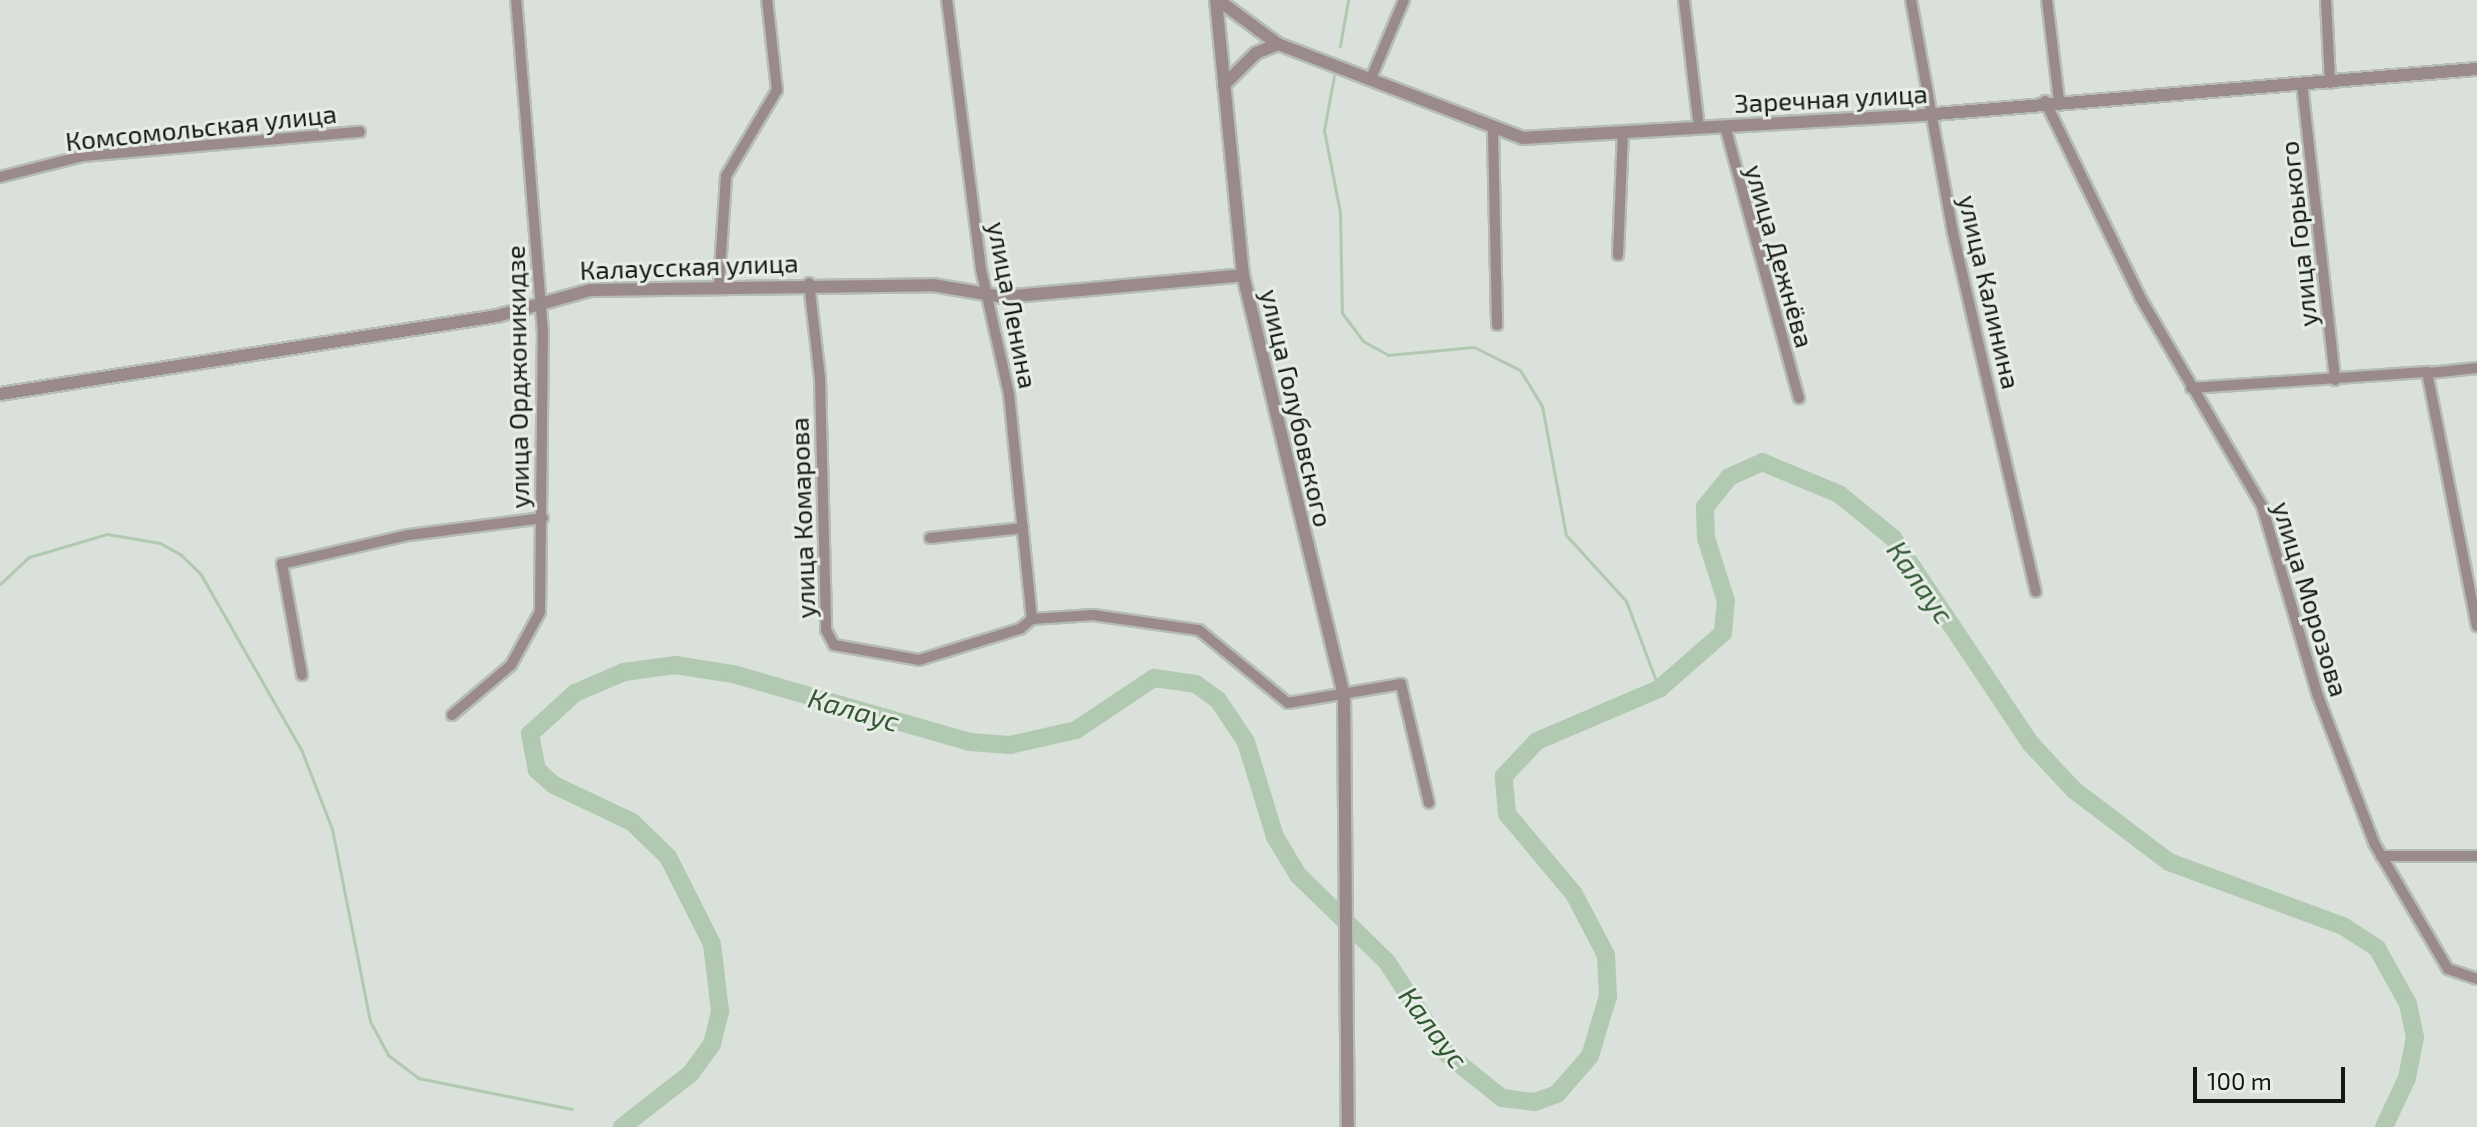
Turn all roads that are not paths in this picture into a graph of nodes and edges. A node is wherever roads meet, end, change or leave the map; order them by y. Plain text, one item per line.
1 (516, 0) edge
2 (767, 0) edge
3 (947, 0) edge
4 (1217, 0) edge
5 (1404, 0) edge
6 (1684, 0) edge
7 (1911, 0) edge
8 (2047, 0) edge
9 (2326, 0) edge
10 (1278, 44) junction
11 (2477, 69) edge
12 (1372, 76) junction
13 (2330, 83) junction
14 (2302, 84) junction
15 (1224, 85) junction
16 (2059, 100) junction
17 (2045, 101) junction
18 (1935, 114) junction
19 (1725, 126) junction
20 (1699, 128) junction
21 (1493, 131) junction
22 (360, 132) dead end
23 (1623, 133) junction
24 (0, 177) edge
25 (1618, 255) dead end
26 (1243, 275) junction
27 (809, 283) junction
28 (719, 285) junction
29 (986, 294) junction
30 (540, 302) junction
31 (1497, 325) dead end
32 (2477, 368) edge
33 (2425, 372) junction
34 (2335, 380) junction
35 (2191, 388) junction
36 (0, 394) edge
37 (1799, 398) dead end
38 (543, 518) junction
39 (1022, 528) junction
40 (930, 538) dead end
41 (2036, 592) dead end
42 (1032, 619) junction
43 (2477, 626) edge
44 (302, 675) dead end
45 (1344, 696) junction
46 (452, 715) dead end
47 (1429, 803) dead end
48 (2381, 856) junction
49 (2477, 856) edge
50 (2477, 979) edge
51 (1348, 1127) edge

1 - 30 street, улица Орджоникидзе
2 - 28 street
3 - 29 street, улица Ленина
4 - 10 street, Заречная улица
4 - 15 street, улица Голубовского
5 - 12 street
6 - 20 street
7 - 18 street, улица Калинина
8 - 16 street
9 - 13 street
10 - 12 street, Заречная улица
10 - 15 street
11 - 13 street, Заречная улица
12 - 21 street, Заречная улица
13 - 14 street, Заречная улица
14 - 16 street, Заречная улица
14 - 34 street, улица Горького
15 - 26 street, улица Голубовского
16 - 17 street, Заречная улица
17 - 18 street, Заречная улица
17 - 35 street, улица Морозова
18 - 19 street, Заречная улица
18 - 41 street, улица Калинина
19 - 20 street, Заречная улица
19 - 37 street, улица Дежнёва
20 - 23 street, Заречная улица
21 - 23 street, Заречная улица
21 - 31 street
22 - 24 street, Комсомольская улица
23 - 25 street
26 - 29 street, Калаусская улица
26 - 45 street, улица Голубовского
27 - 28 street, Калаусская улица
27 - 29 street, Калаусская улица
27 - 42 street, улица Комарова
28 - 30 street, Калаусская улица
29 - 39 street, улица Ленина
30 - 36 street, Калаусская улица
30 - 38 street, улица Орджоникидзе
32 - 33 street
33 - 34 street
33 - 43 street
34 - 35 street
35 - 48 street, улица Морозова
38 - 44 street
38 - 46 street, улица Орджоникидзе
39 - 40 street
39 - 42 street, улица Ленина
42 - 45 street, улица Комарова
45 - 47 street, улица Комарова
45 - 51 street, улица Голубовского
48 - 49 street
48 - 50 street, улица Морозова

